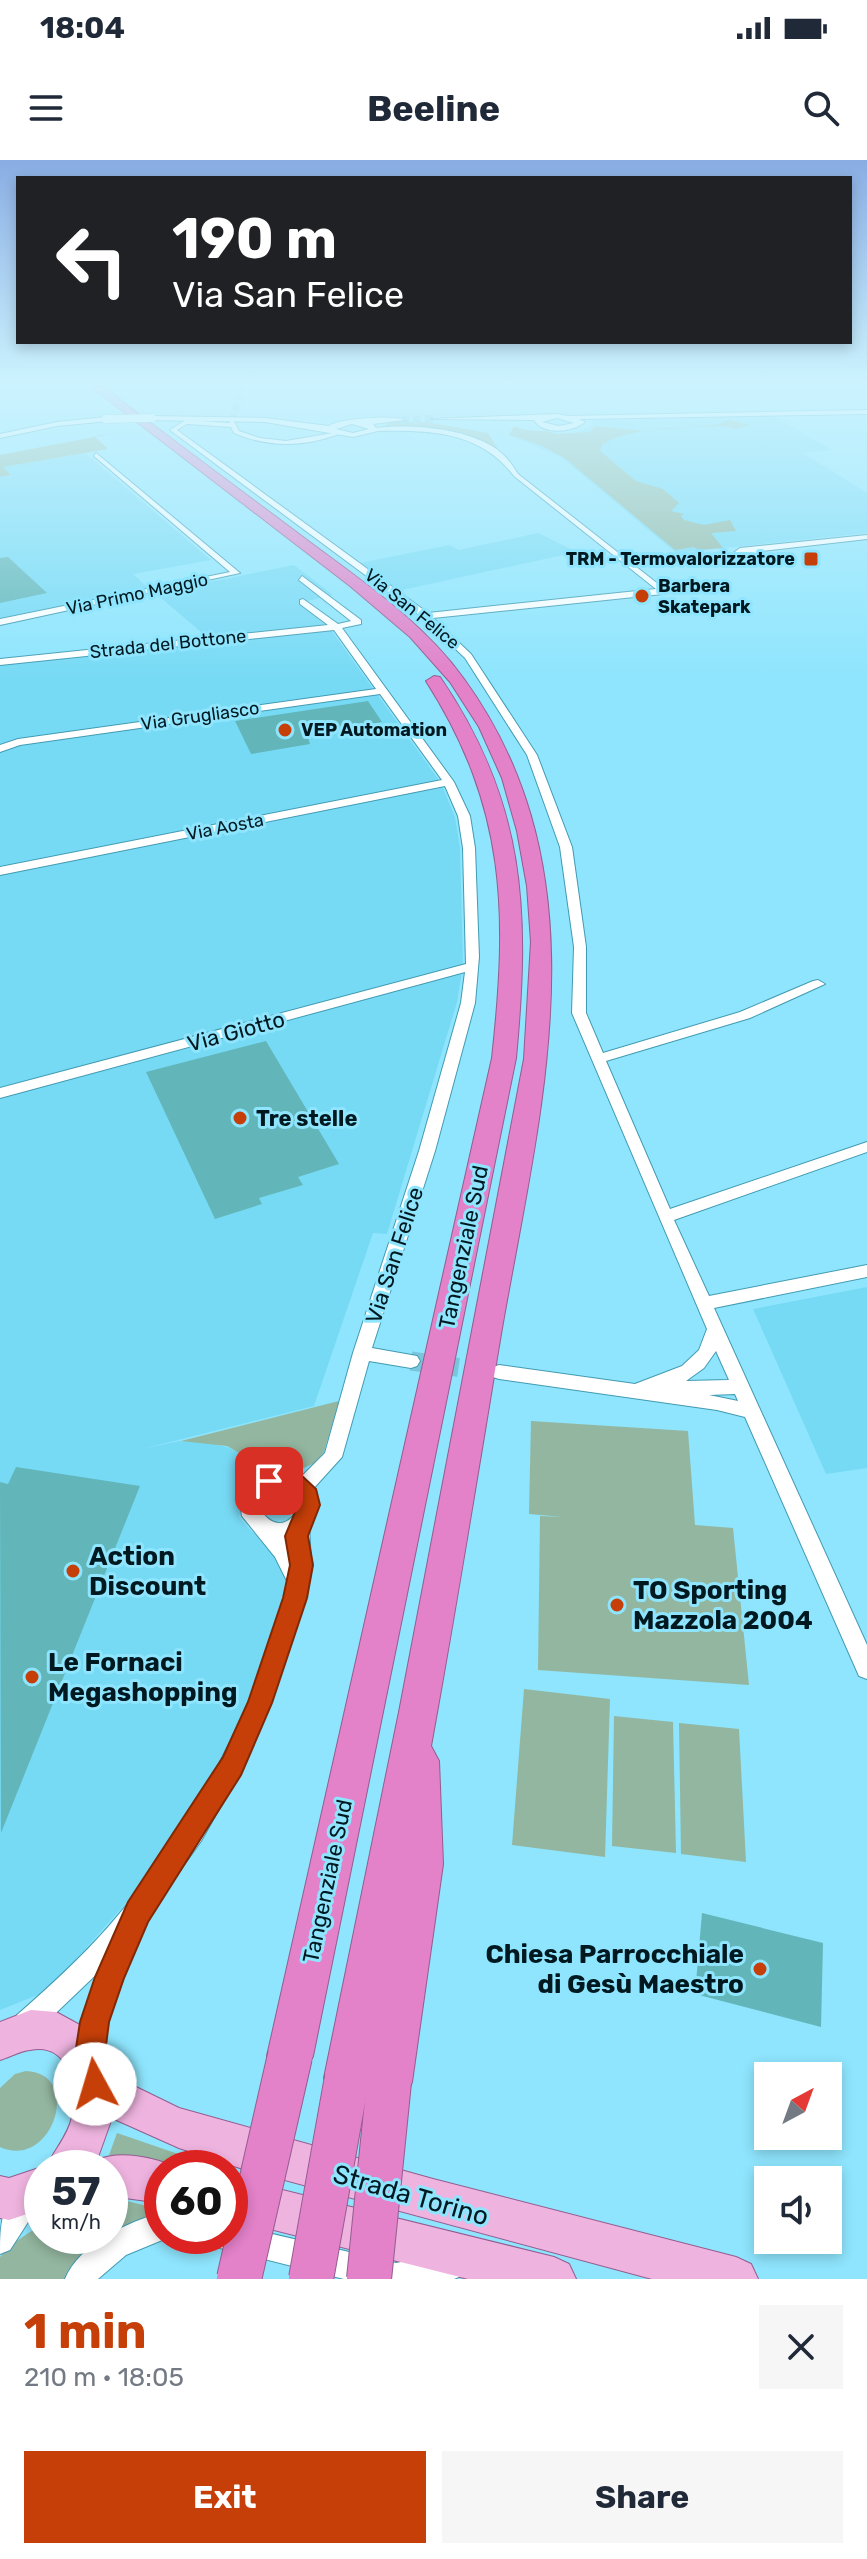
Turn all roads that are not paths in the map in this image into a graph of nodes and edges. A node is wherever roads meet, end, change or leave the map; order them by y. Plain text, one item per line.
1 (127, 481) edge
2 (202, 481) edge
3 (221, 481) edge
4 (242, 481) edge
5 (523, 481) edge
6 (867, 537) edge
7 (867, 543) edge
8 (751, 550) junction
9 (764, 554) junction
10 (302, 578) dead end
11 (303, 602) dead end
12 (426, 616) junction
13 (0, 622) edge
14 (336, 627) junction
15 (0, 662) edge
16 (383, 691) junction
17 (0, 740) edge
18 (18, 742) junction
19 (0, 749) edge
20 (449, 782) junction
21 (0, 871) edge
22 (472, 966) junction
23 (818, 984) dead end
24 (598, 1059) junction
25 (0, 1093) edge
26 (867, 1147) edge
27 (665, 1217) junction
28 (867, 1271) edge
29 (703, 1304) junction
30 (715, 1330) junction
31 (362, 1353) junction
32 (411, 1361) tunnel mouth
33 (499, 1372) tunnel mouth
34 (741, 1387) junction
35 (635, 1391) junction
36 (751, 1411) junction
37 (303, 1487) junction
38 (299, 1523) junction
39 (261, 1528) junction
40 (297, 1582) junction
41 (867, 1669) edge
42 (138, 1912) junction
43 (8, 2037) edge
44 (92, 2073) junction
45 (368, 2080) junction
46 (79, 2150) edge
47 (24, 2195) edge
48 (248, 2203) edge
49 (144, 2233) edge
50 (0, 2240) edge
51 (248, 2242) edge
52 (477, 2260) junction
53 (79, 2279) edge
54 (239, 2279) edge
55 (311, 2279) edge
56 (369, 2279) edge
57 (554, 2279) edge
58 (736, 2279) edge

1 - 13 street, Via Primo Maggio
2 - 54 highway, Tangenziale Sud, bridge
3 - 45 highway, Tangenziale Sud
4 - 12 street, Via San Felice
5 - 12 street
6 - 8 street
7 - 9 street
8 - 9 street
8 - 9 street
10 - 14 street
11 - 14 street
12 - 24 street, Via San Felice
14 - 15 street, Strada del Bottone
14 - 16 street, Via San Felice
16 - 18 street, Via Grugliasco
16 - 20 street, Via San Felice
17 - 18 street, Via Grugliasco
18 - 19 street, Via Grugliasco
20 - 21 street, Via Aosta
20 - 22 street, Via San Felice
22 - 25 street, Via Giotto
22 - 31 street, Via San Felice
23 - 24 street
24 - 27 street, Via San Felice
26 - 27 street
27 - 29 street, Via San Felice
28 - 29 street
29 - 30 street, Via San Felice
30 - 34 street, Via San Felice
30 - 35 street
31 - 32 street, Via San Felice
31 - 37 street, Via San Felice
33 - 35 street
34 - 35 street
34 - 36 street, Via San Felice
35 - 36 street
36 - 41 street, Via San Felice
37 - 38 street
37 - 39 street
38 - 39 street
38 - 40 street
39 - 40 street
40 - 42 street
42 - 43 street
42 - 44 street
43 - 44 main road, Strada Torino
44 - 46 main road
44 - 58 main road, Strada Torino
45 - 55 highway, bridge
45 - 56 highway, bridge
47 - 50 street
48 - 52 main road, Strada Torino
49 - 53 street
51 - 52 street
52 - 57 main road, Strada Torino

